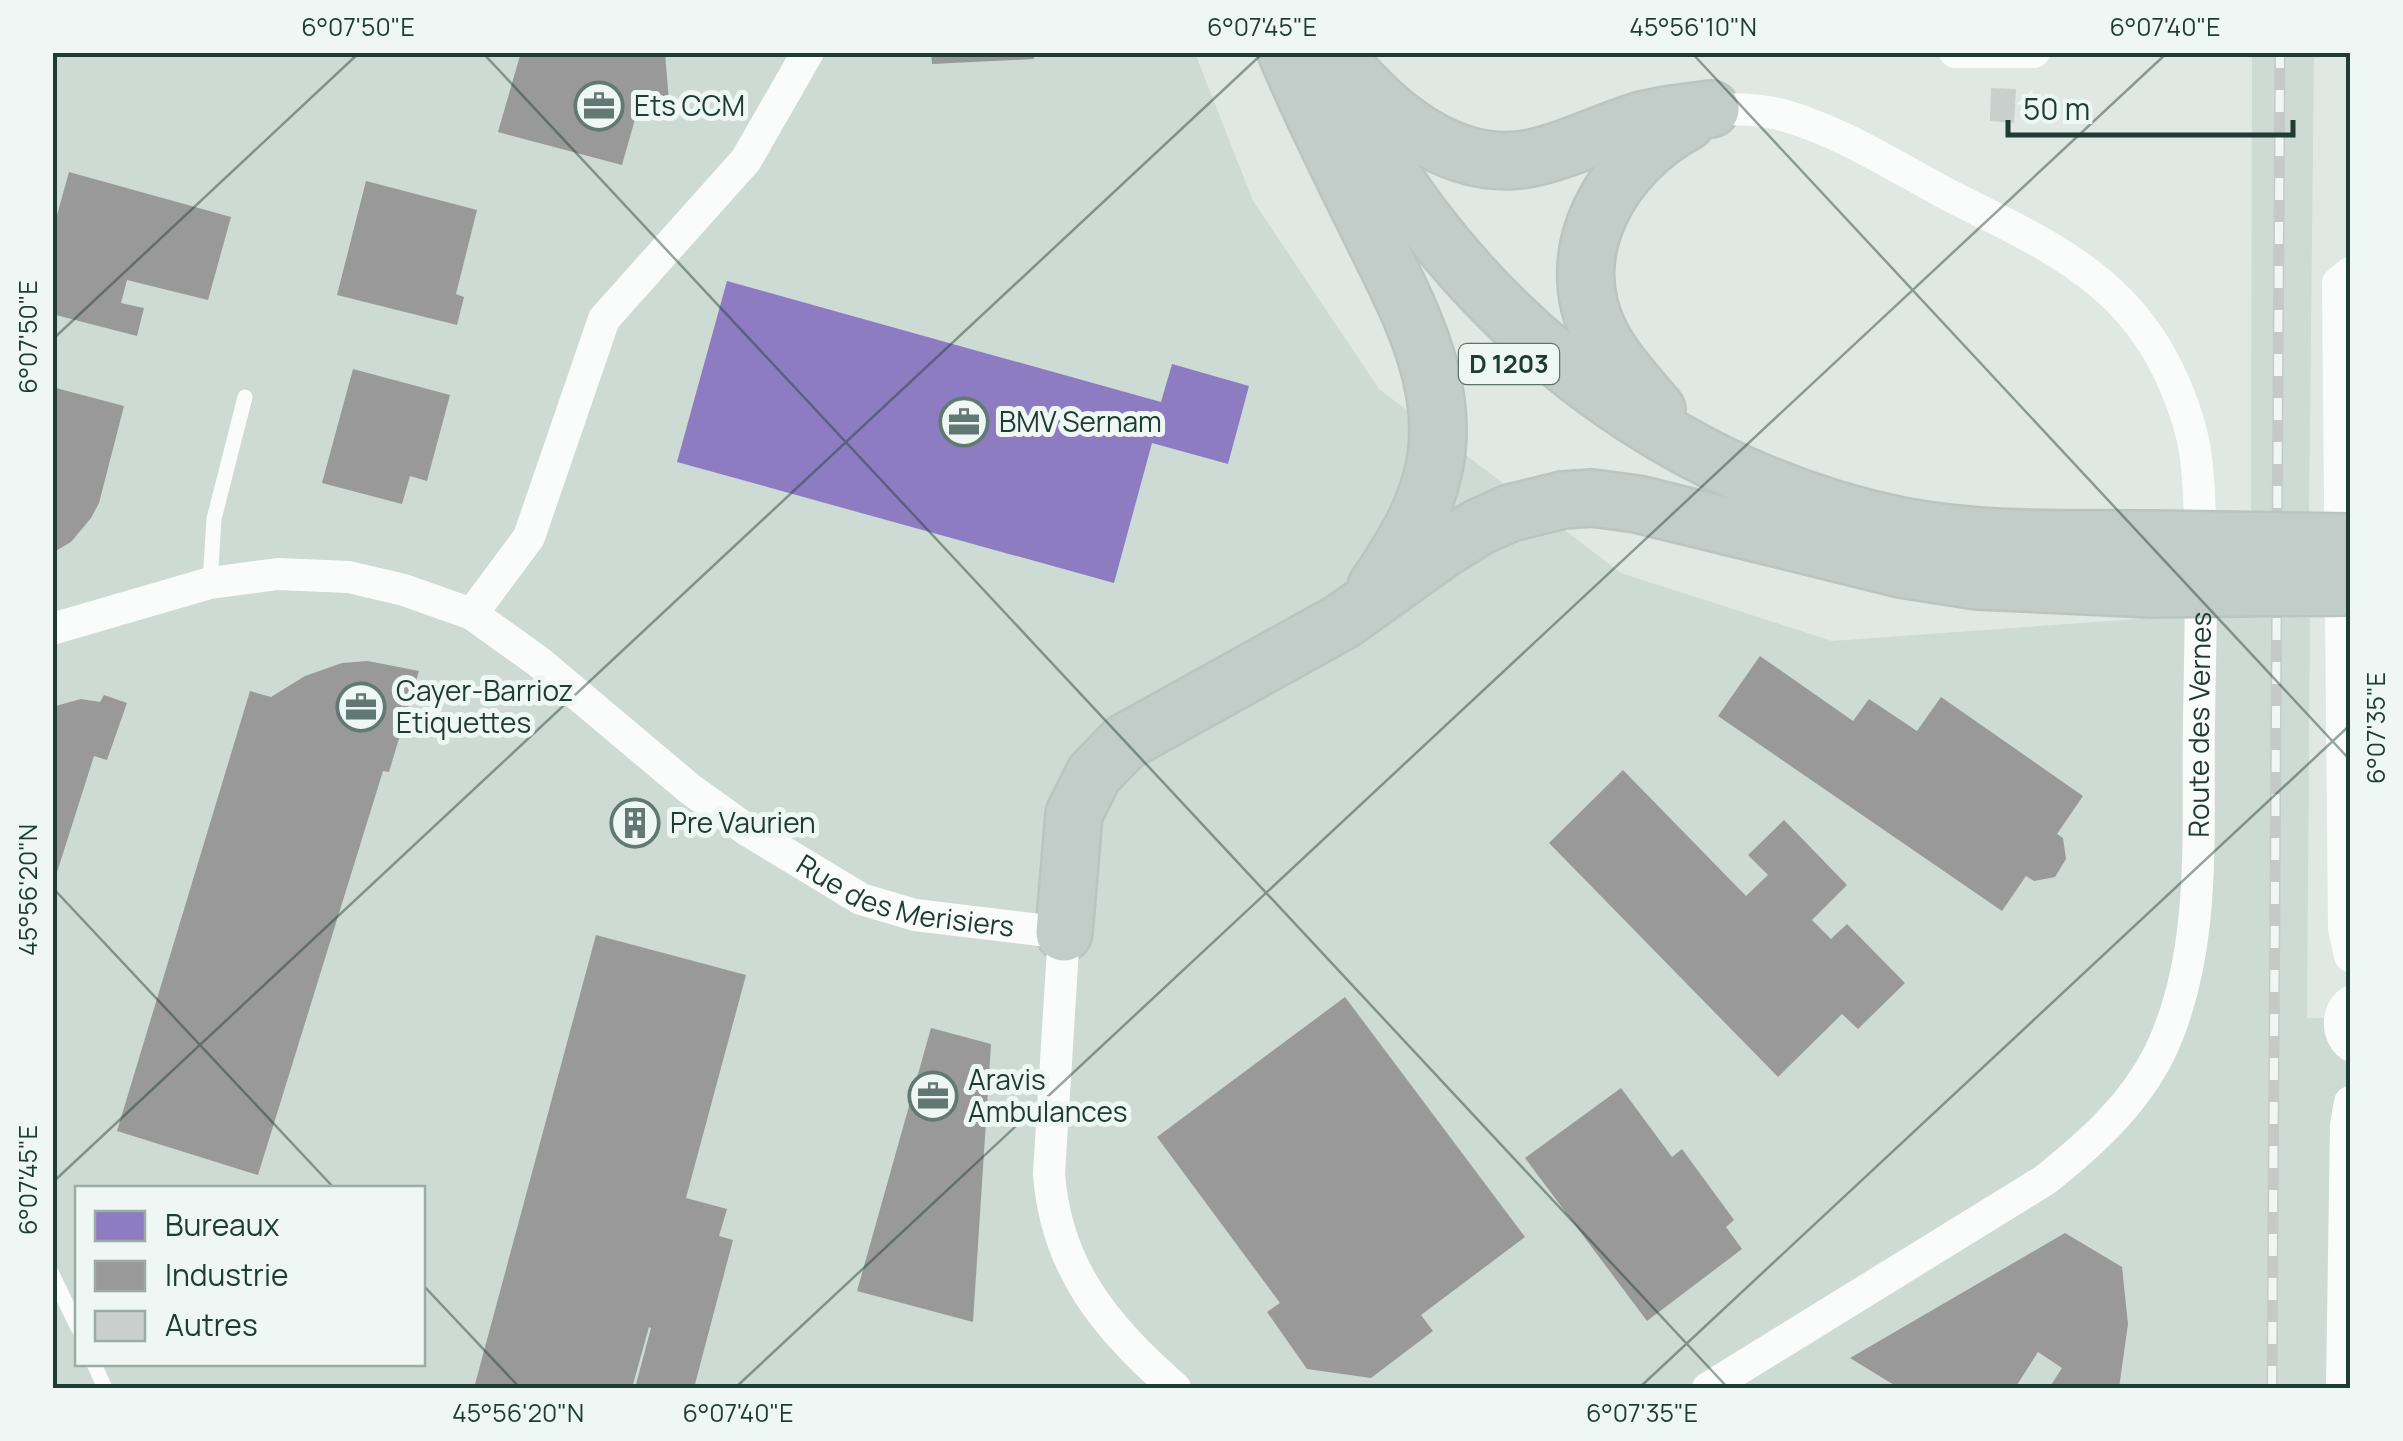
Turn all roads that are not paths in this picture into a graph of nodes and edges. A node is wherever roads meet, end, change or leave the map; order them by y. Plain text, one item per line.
1 (808, 52) edge
2 (1955, 52) edge
3 (2034, 52) edge
4 (1311, 60) edge
5 (1712, 109) junction
6 (2350, 272) edge
7 (245, 397) dead end
8 (1685, 444) junction
9 (2350, 542) edge
10 (1812, 545) junction
11 (2151, 564) junction
12 (210, 583) junction
13 (2350, 587) edge
14 (1367, 602) junction
15 (472, 614) junction
16 (52, 629) edge
17 (1064, 933) junction
18 (2350, 956) edge
19 (2350, 1002) edge
20 (2350, 1045) edge
21 (2350, 1102) edge
22 (2348, 1220) edge
23 (52, 1274) edge
24 (75, 1322) edge
25 (1166, 1383) edge
26 (1708, 1388) edge
27 (2342, 1388) edge

1 - 15 street
2 - 3 street
4 - 5 highway
4 - 8 highway, D 1203
4 - 10 highway, D 1203
4 - 14 highway
5 - 8 highway
5 - 26 street, Route des Vernes
6 - 18 street
7 - 12 lane
8 - 11 highway, D 1203
9 - 11 highway, D 1203, bridge
10 - 11 highway, D 1203
10 - 14 highway
11 - 13 highway, D 1203, bridge
12 - 15 street, Rue des Merisiers
12 - 16 street, Rue des Merisiers
14 - 17 highway
15 - 17 street, Rue des Merisiers
17 - 25 street
19 - 20 street
21 - 22 street
22 - 27 street
23 - 24 lane

